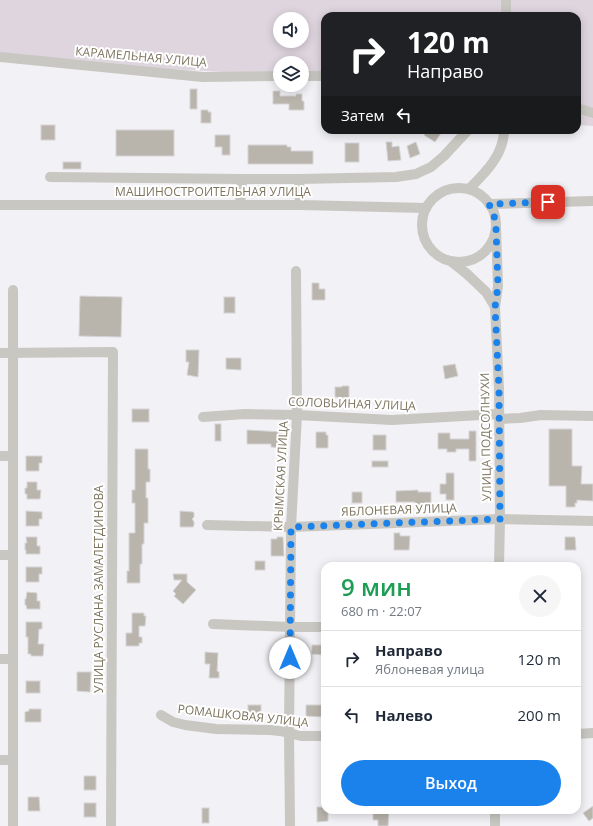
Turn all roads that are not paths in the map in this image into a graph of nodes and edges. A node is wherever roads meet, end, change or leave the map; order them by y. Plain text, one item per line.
1 (506, 0) edge
2 (506, 12) edge
3 (0, 57) edge
4 (273, 76) edge
5 (309, 76) edge
6 (321, 76) edge
7 (581, 109) edge
8 (593, 113) edge
9 (464, 134) edge
10 (504, 134) edge
11 (50, 177) dead end
12 (242, 179) junction
13 (299, 179) junction
14 (469, 189) junction
15 (593, 201) edge
16 (489, 204) junction
17 (0, 205) edge
18 (240, 205) junction
19 (300, 205) junction
20 (426, 208) junction
21 (496, 228) junction
22 (452, 262) junction
23 (296, 271) dead end
24 (13, 290) dead end
25 (495, 307) junction
26 (0, 353) edge
27 (13, 353) junction
28 (297, 415) junction
29 (203, 416) dead end
30 (593, 416) edge
31 (499, 417) junction
32 (0, 456) edge
33 (13, 456) junction
34 (500, 519) junction
35 (593, 521) edge
36 (207, 525) dead end
37 (291, 527) junction
38 (0, 555) edge
39 (13, 555) junction
40 (499, 562) edge
41 (213, 624) dead end
42 (290, 627) junction
43 (321, 627) edge
44 (0, 659) edge
45 (13, 659) junction
46 (161, 715) dead end
47 (289, 733) junction
48 (581, 734) edge
49 (593, 734) edge
50 (321, 736) edge
51 (0, 760) edge
52 (12, 760) junction
53 (495, 814) edge
54 (12, 826) edge
55 (111, 826) edge
56 (290, 826) edge
57 (495, 826) edge

1 - 2 street
3 - 4 street, КАРАМЕЛЬНАЯ УЛИЦА
5 - 6 street
7 - 8 street
9 - 13 street
10 - 14 street
11 - 12 street
12 - 13 street
12 - 18 street
13 - 19 street
14 - 16 street
14 - 20 street
15 - 16 street
16 - 21 street
17 - 18 street, МАШИНОСТРОИТЕЛЬНАЯ УЛИЦА
18 - 19 street, МАШИНОСТРОИТЕЛЬНАЯ УЛИЦА
19 - 20 street, МАШИНОСТРОИТЕЛЬНАЯ УЛИЦА
20 - 22 street
21 - 22 street
21 - 25 street, УЛИЦА ПОДСОЛНУХИ
22 - 25 street
23 - 28 street, КРЫМСКАЯ УЛИЦА
24 - 27 street
25 - 31 street, УЛИЦА ПОДСОЛНУХИ
26 - 27 street
27 - 33 street
27 - 55 street, УЛИЦА РУСЛАНА ЗАМАЛЕТДИНОВА
28 - 29 street, СОЛОВЬИНАЯ УЛИЦА
28 - 31 street, СОЛОВЬИНАЯ УЛИЦА
28 - 37 street, КРЫМСКАЯ УЛИЦА
30 - 31 street, СОЛОВЬИНАЯ УЛИЦА
31 - 34 street, УЛИЦА ПОДСОЛНУХИ
32 - 33 street
33 - 39 street
34 - 35 street, ЯБЛОНЕВАЯ УЛИЦА
34 - 37 street, ЯБЛОНЕВАЯ УЛИЦА
34 - 40 street, УЛИЦА ПОДСОЛНУХИ
36 - 37 street, ЯБЛОНЕВАЯ УЛИЦА
37 - 42 street, КРЫМСКАЯ УЛИЦА
38 - 39 street
39 - 45 street
41 - 42 street
42 - 43 street
42 - 47 street, КРЫМСКАЯ УЛИЦА
44 - 45 street
45 - 52 street
46 - 47 street, РОМАШКОВАЯ УЛИЦА
47 - 50 street, РОМАШКОВАЯ УЛИЦА
47 - 56 street, КРЫМСКАЯ УЛИЦА
48 - 49 street
51 - 52 street
52 - 54 street
53 - 57 street

